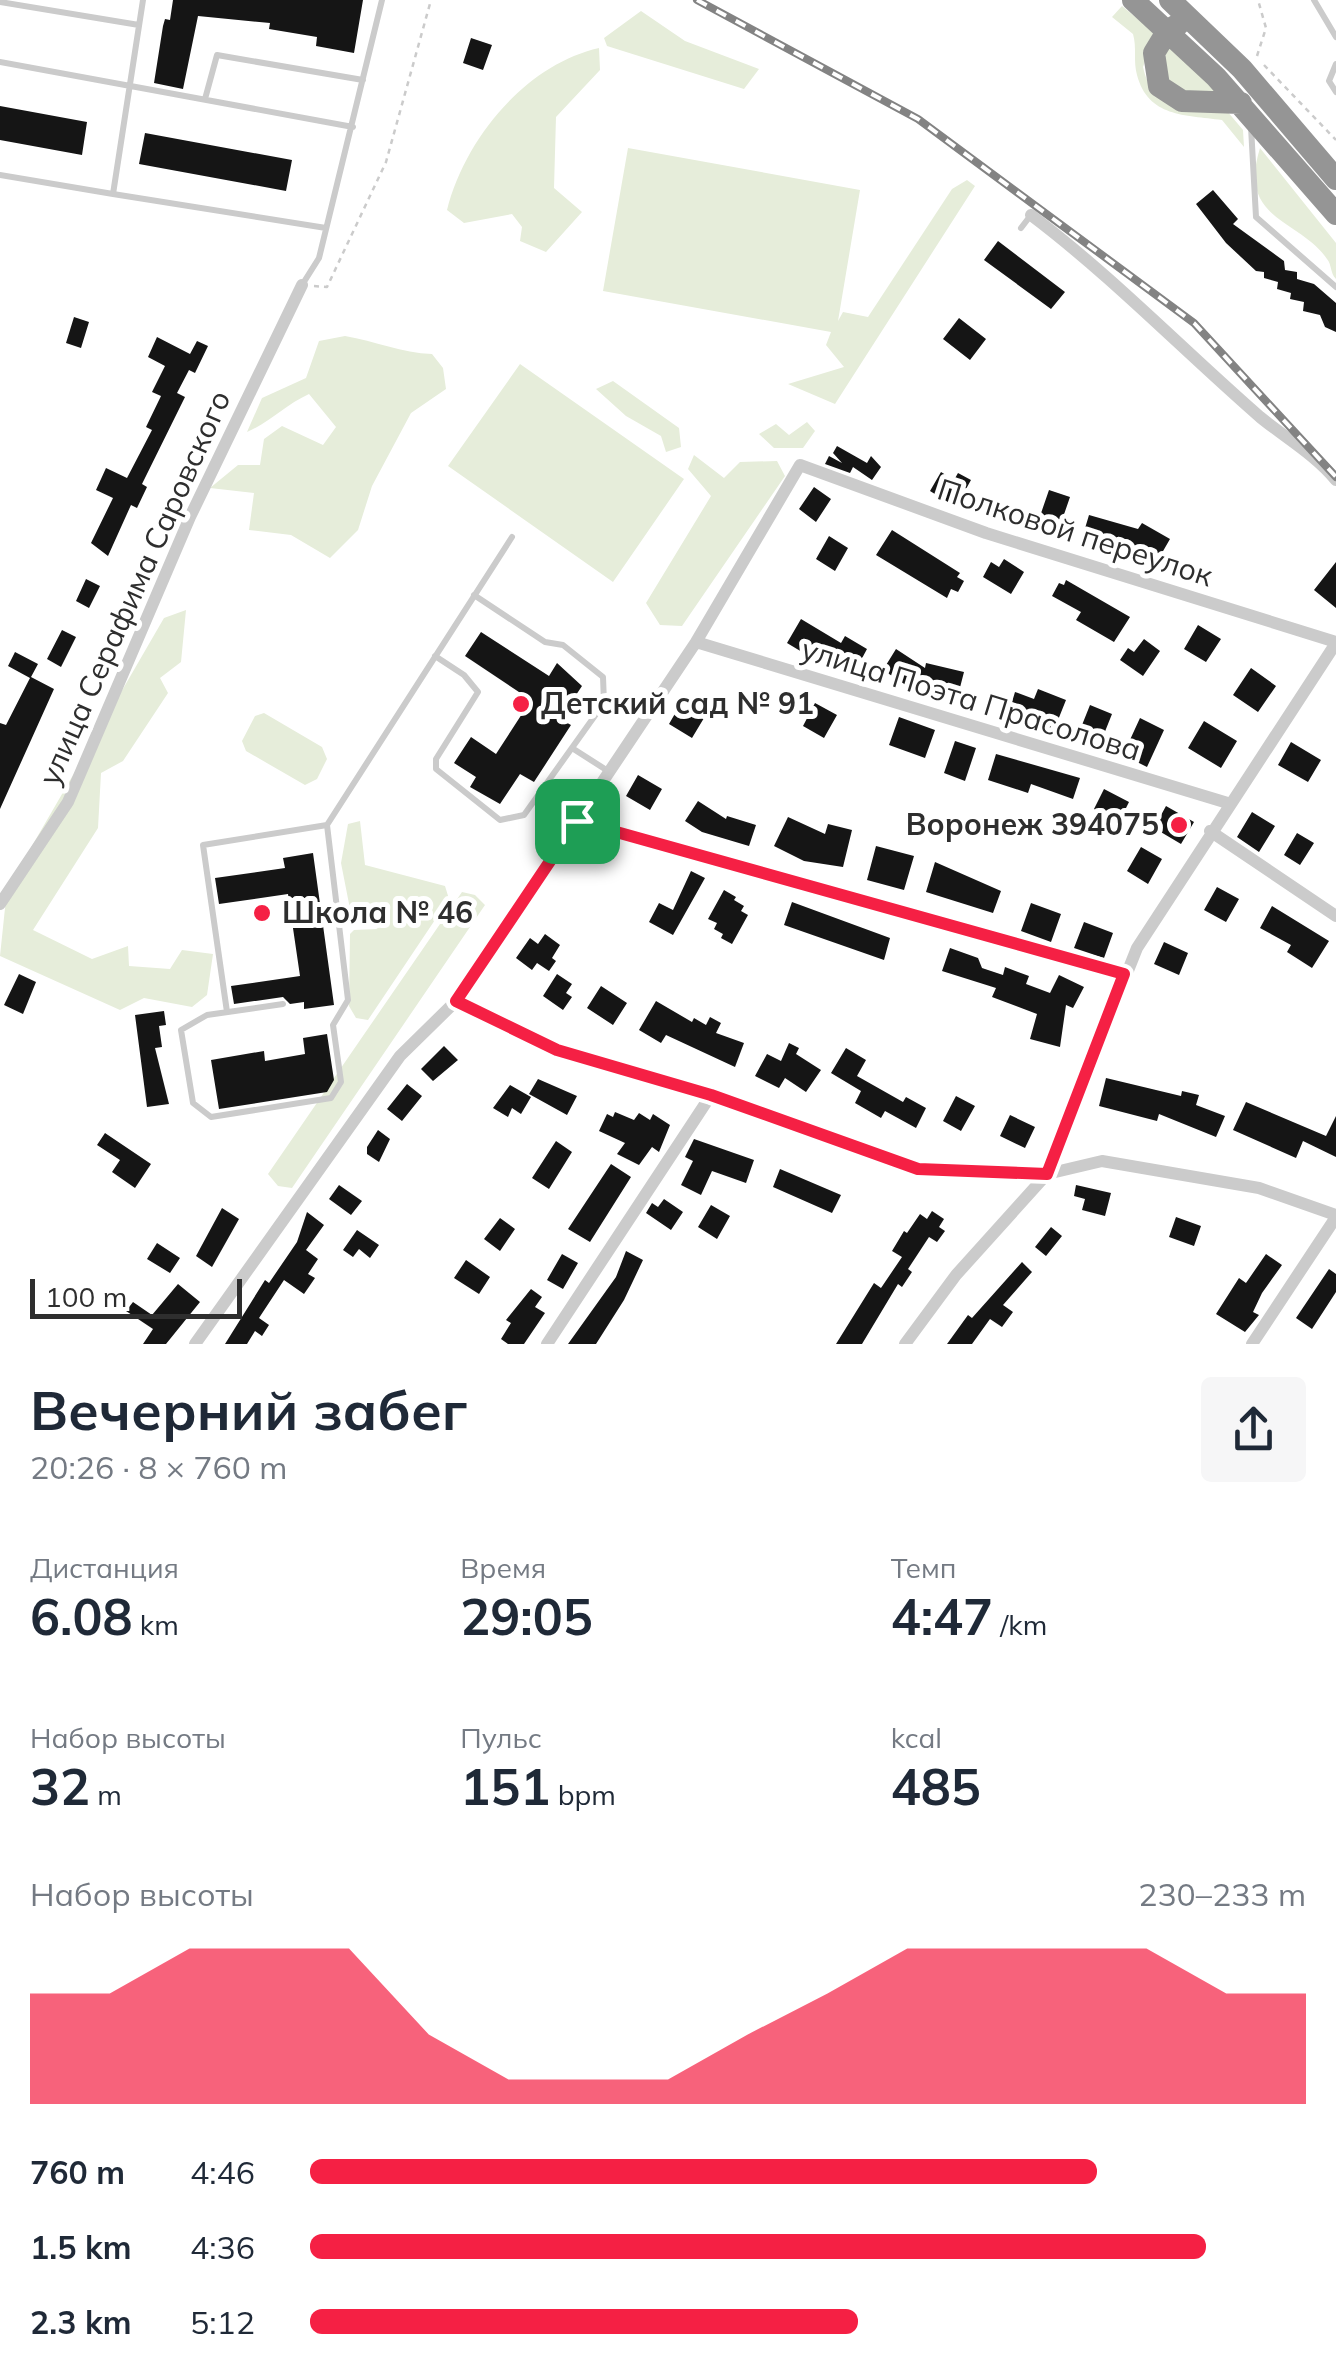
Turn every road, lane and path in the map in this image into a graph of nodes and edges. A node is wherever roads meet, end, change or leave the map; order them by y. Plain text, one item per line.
1 (143, 0) edge
2 (382, 0) edge
3 (431, 0) edge
4 (1134, 0) edge
5 (1170, 0) edge
6 (1258, 0) edge
7 (1314, 0) edge
8 (0, 2) edge
9 (139, 25) junction
10 (1197, 25) junction
11 (1168, 30) junction
12 (1336, 38) edge
13 (0, 62) edge
14 (1336, 64) edge
15 (363, 80) junction
16 (128, 87) junction
17 (1336, 92) edge
18 (206, 99) junction
19 (1241, 103) junction
20 (353, 126) junction
21 (1336, 140) edge
22 (0, 175) edge
23 (1335, 176) edge
24 (113, 194) junction
25 (1336, 214) edge
26 (1031, 215) joint
27 (326, 228) junction
28 (1021, 228) dead end
29 (1066, 242) junction
30 (1056, 255) dead end
31 (302, 285) junction
32 (1336, 287) edge
33 (1336, 480) edge
34 (512, 537) dead end
35 (474, 596) junction
36 (696, 642) junction
37 (1336, 642) edge
38 (436, 656) junction
39 (572, 748) junction
40 (610, 772) junction
41 (1231, 804) junction
42 (577, 821) junction
43 (327, 826) junction
44 (1210, 832) junction
45 (0, 904) edge
46 (1336, 916) edge
47 (1124, 974) junction
48 (456, 1001) junction
49 (283, 1004) dead end
50 (226, 1012) junction
51 (711, 1095) junction
52 (1047, 1174) junction
53 (1336, 1216) edge
54 (195, 1344) edge
55 (548, 1344) edge
56 (905, 1344) edge
57 (1252, 1344) edge

1 - 9 lane
2 - 15 lane
3 - 31 path
4 - 11 highway
5 - 10 highway
6 - 21 path
7 - 12 lane
8 - 9 lane
9 - 16 lane
10 - 11 highway
10 - 23 highway
11 - 19 highway
11 - 19 highway
13 - 16 lane
14 - 17 lane
15 - 18 lane
15 - 20 lane
16 - 18 lane
16 - 24 lane
18 - 20 lane
19 - 25 highway
19 - 32 lane
20 - 27 lane
22 - 24 lane
24 - 27 lane
26 - 28 lane
26 - 29 street
27 - 31 lane
29 - 30 lane
29 - 33 street
31 - 45 street, улица Серафима Саровского
34 - 35 lane
35 - 38 lane
35 - 39 lane
36 - 37 street, Полковой переулок
36 - 40 street
36 - 41 street, улица Поэта Прасолова
37 - 41 street
38 - 39 lane
38 - 43 lane
39 - 40 lane
40 - 42 street
41 - 44 street
42 - 47 street
42 - 48 street
43 - 50 lane
43 - 50 lane
44 - 46 street
44 - 47 street
47 - 52 street
48 - 51 street
48 - 54 street
49 - 50 lane
51 - 52 street
51 - 55 street
52 - 53 street
52 - 56 street
53 - 57 street

